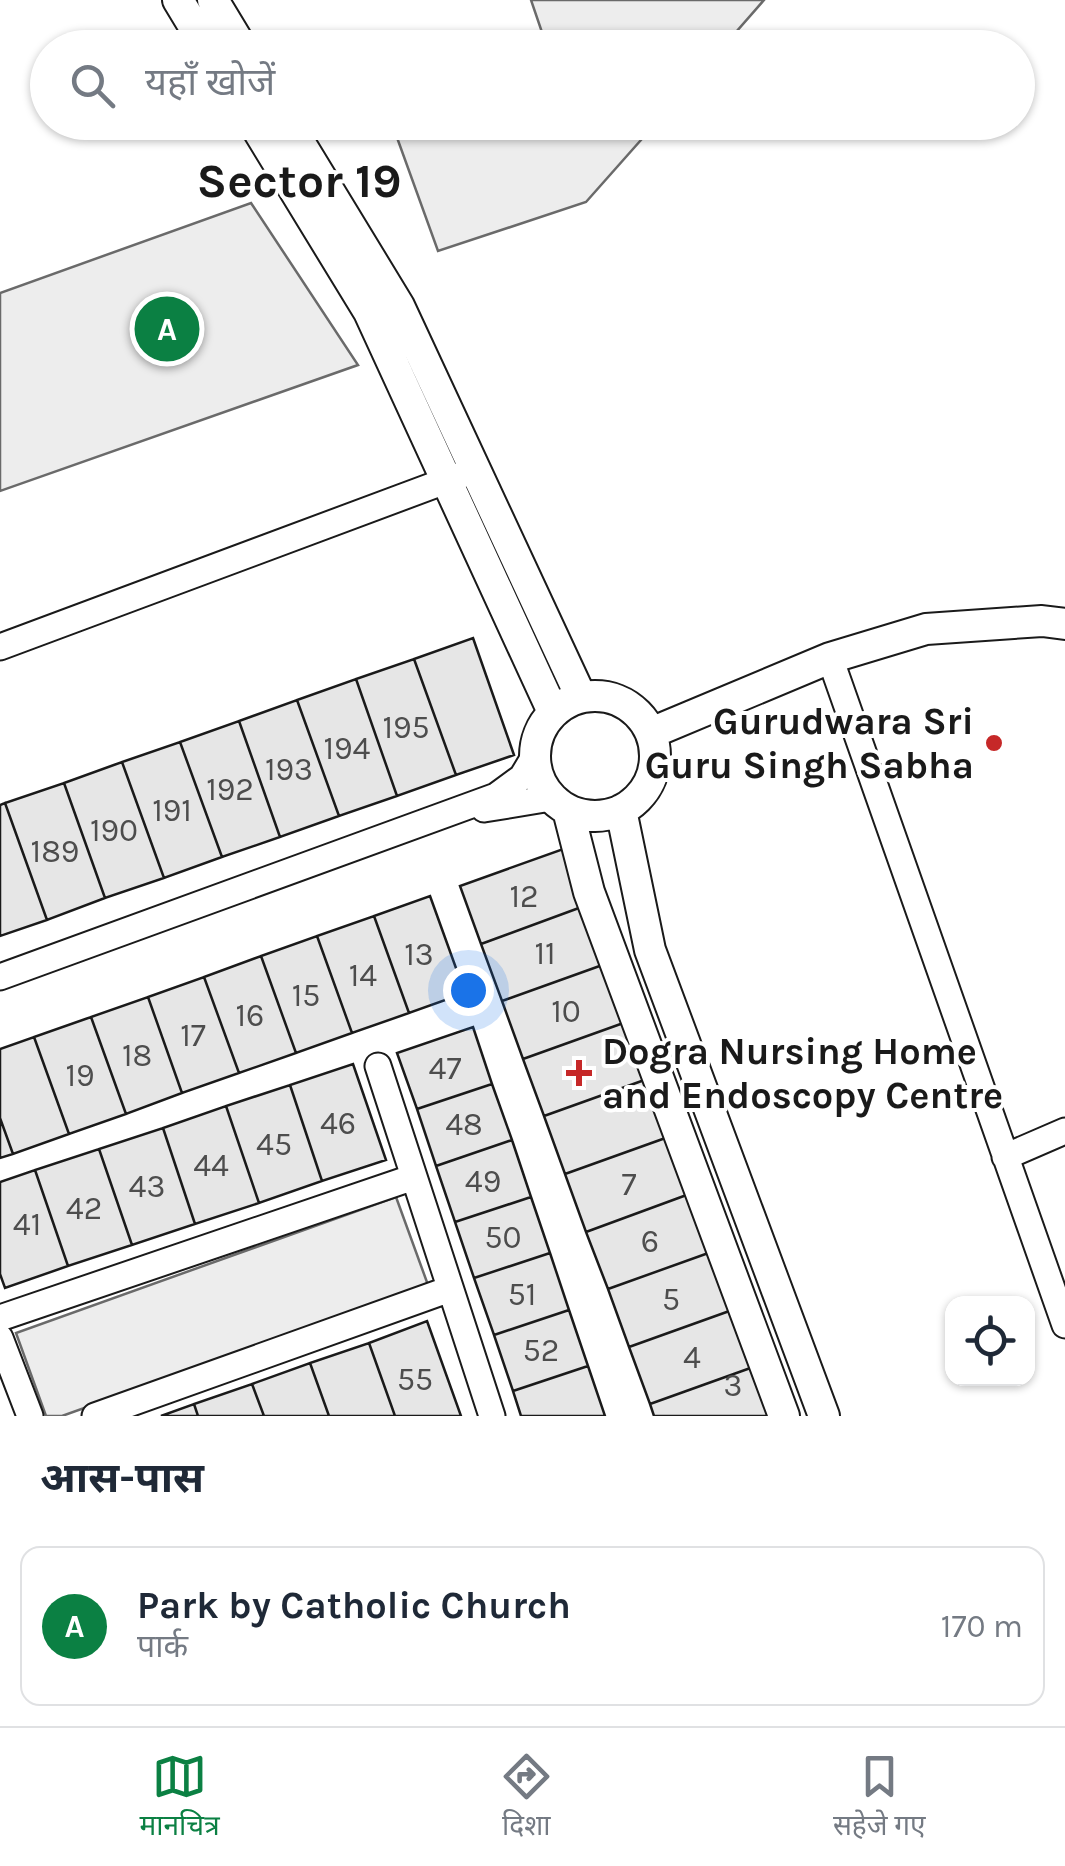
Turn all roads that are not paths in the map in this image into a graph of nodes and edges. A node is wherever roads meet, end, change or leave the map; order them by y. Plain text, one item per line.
1 (178, 0) edge
2 (213, 0) edge
3 (196, 30) edge
4 (231, 30) edge
5 (264, 140) edge
6 (298, 140) edge
7 (475, 470) junction
8 (446, 480) junction
9 (1065, 624) edge
10 (0, 647) edge
11 (830, 658) junction
12 (581, 697) junction
13 (553, 712) junction
14 (651, 733) junction
15 (534, 757) junction
16 (560, 804) junction
17 (621, 810) junction
18 (449, 814) junction
19 (650, 950) junction
20 (618, 963) junction
21 (0, 977) edge
22 (378, 1066) dead end
23 (1065, 1131) edge
24 (1006, 1157) junction
25 (414, 1177) junction
26 (450, 1289) junction
27 (0, 1318) edge
28 (1065, 1325) edge
29 (0, 1338) edge
30 (30, 1416) edge
31 (95, 1416) edge
32 (492, 1416) edge
33 (784, 1416) edge
34 (824, 1416) edge

1 - 3 street
2 - 4 street
5 - 8 street
6 - 7 street
7 - 8 street
7 - 12 street
8 - 10 street
8 - 13 street
9 - 11 street
11 - 14 street
11 - 24 street
12 - 13 street
12 - 14 street
13 - 15 street
14 - 17 street
15 - 16 street
15 - 18 street
16 - 17 street
16 - 18 street
16 - 20 street
17 - 19 street
18 - 21 street
19 - 20 street
19 - 34 street
20 - 33 street
22 - 25 street
23 - 24 street
24 - 28 street
25 - 26 street
25 - 27 street
26 - 31 street
26 - 32 street
29 - 30 street

